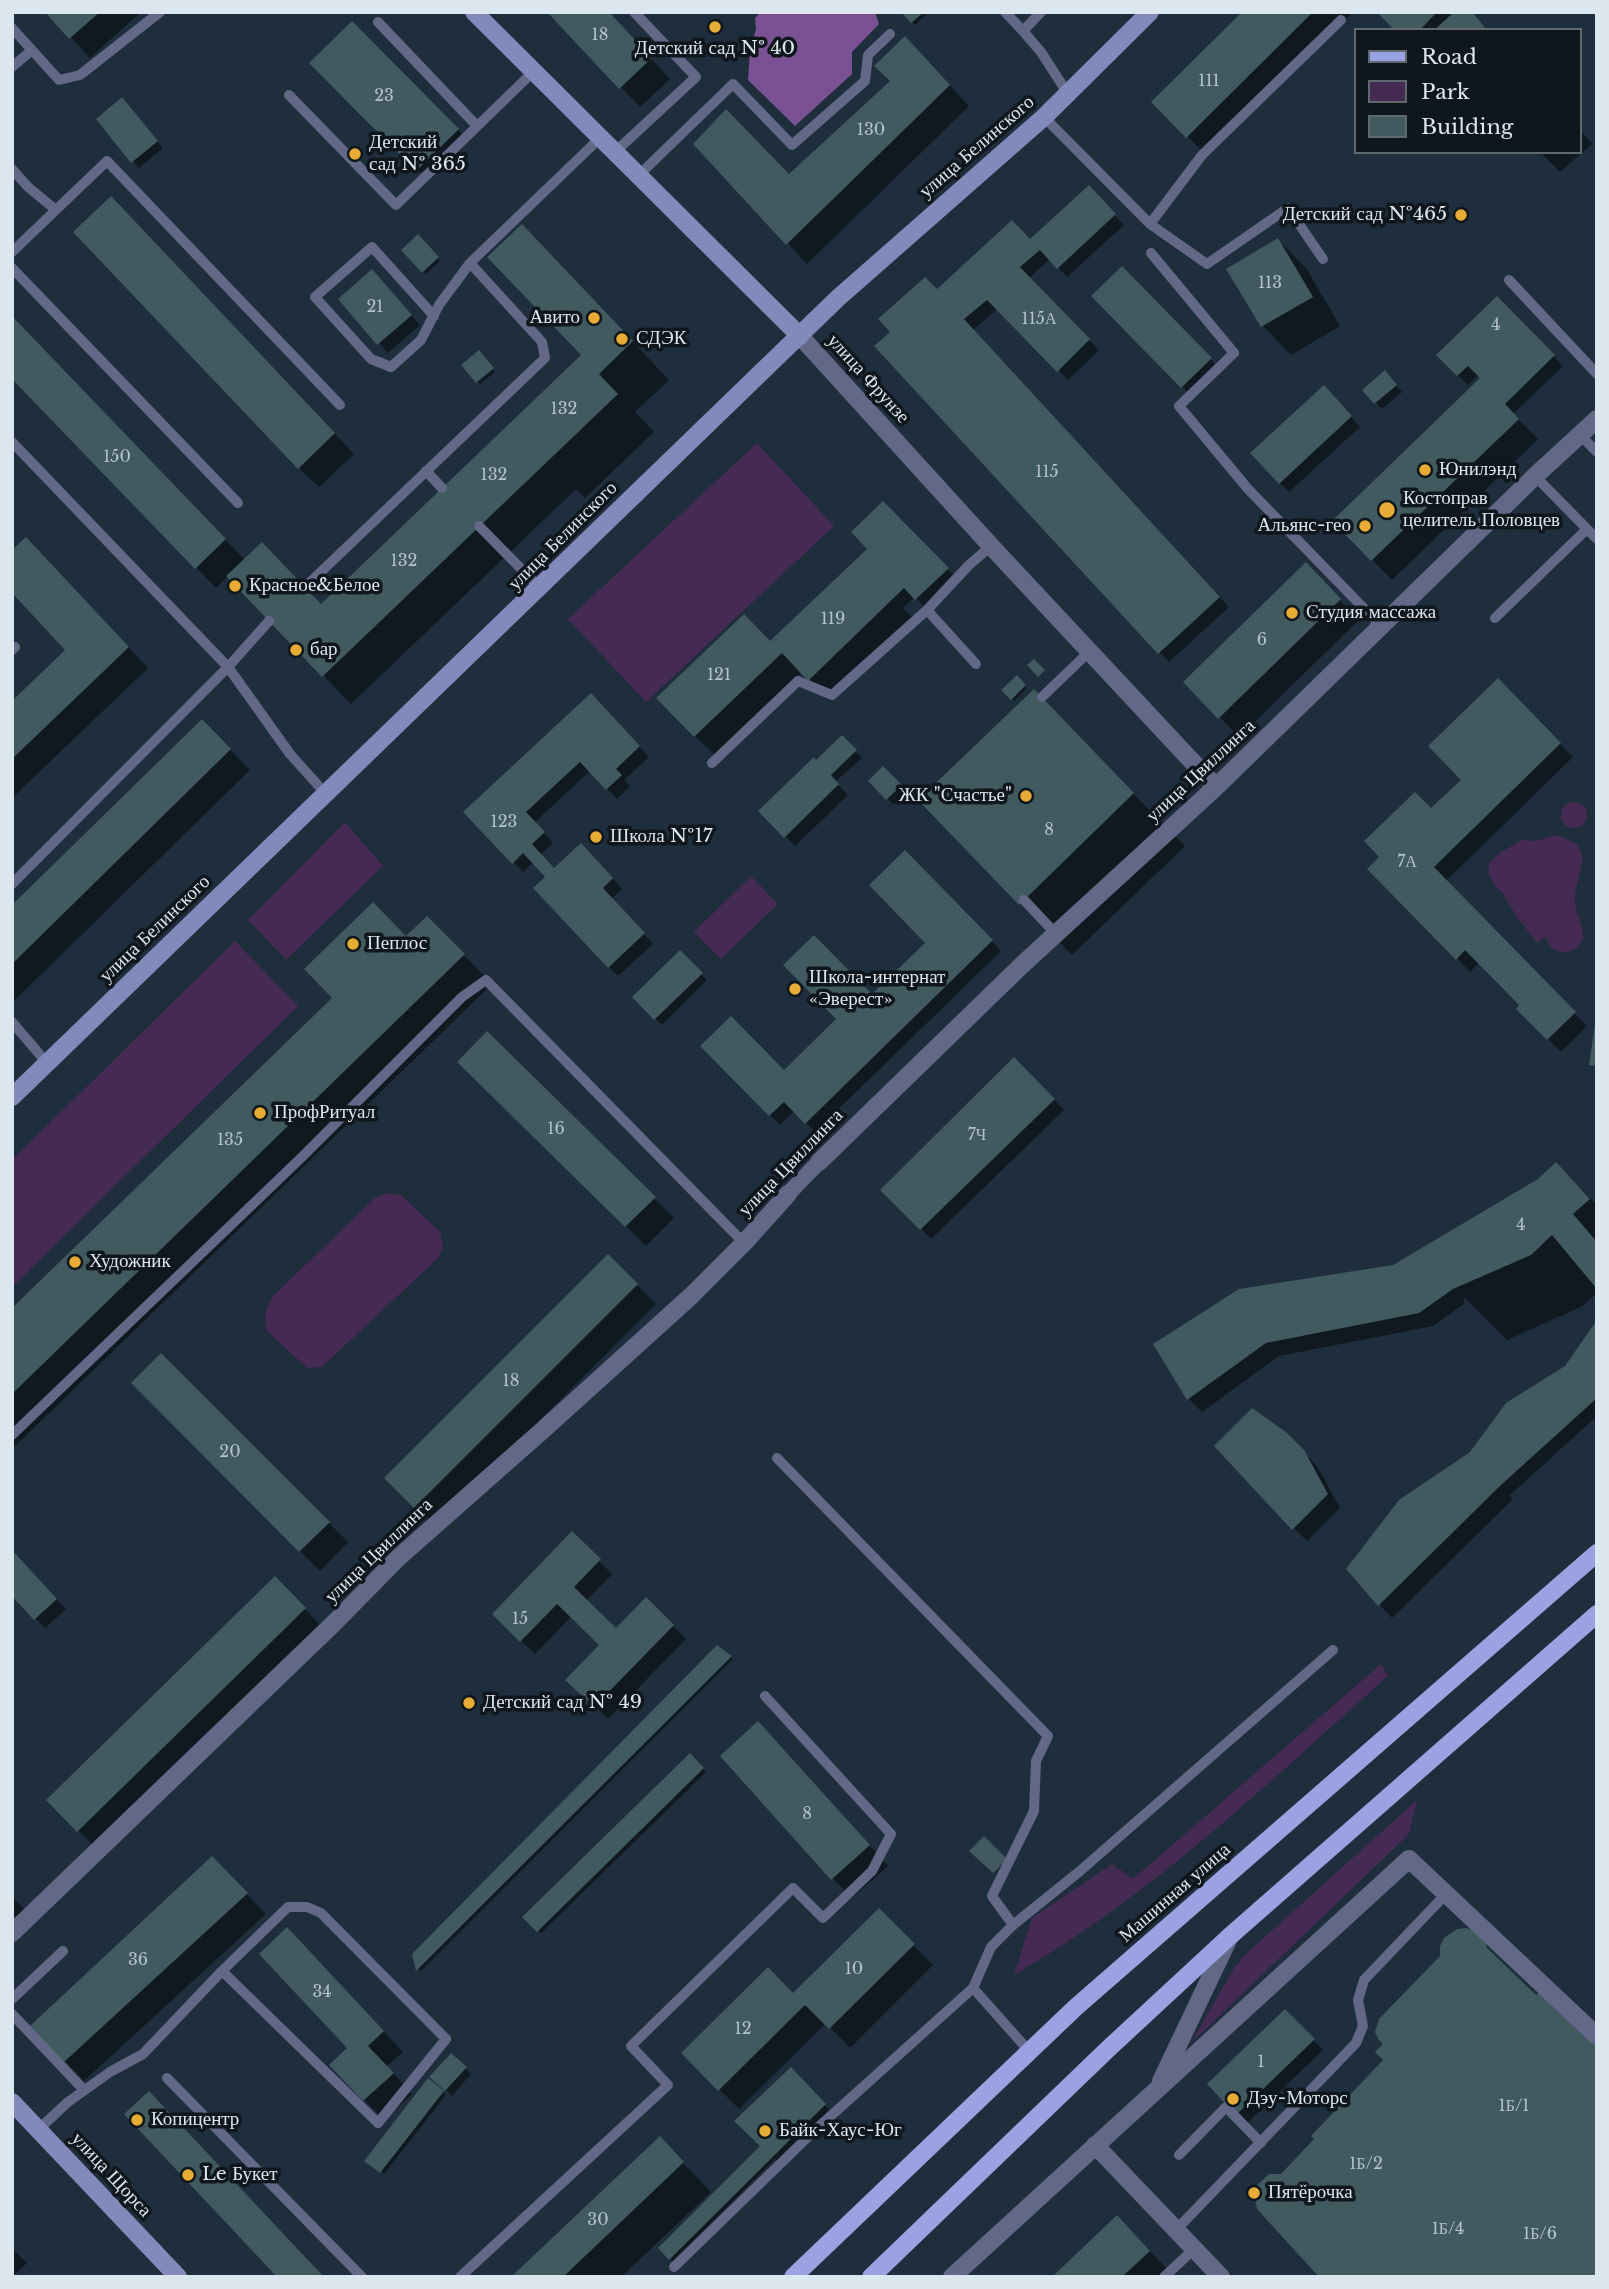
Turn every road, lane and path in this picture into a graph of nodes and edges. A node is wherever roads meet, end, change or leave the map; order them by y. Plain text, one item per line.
1 (160, 12) edge
2 (474, 12) edge
3 (634, 12) edge
4 (1005, 12) edge
5 (1041, 12) edge
6 (1150, 12) edge
7 (1341, 20) dead end
8 (378, 22) dead end
9 (12, 28) edge
10 (1023, 31) junction
11 (890, 34) dead end
12 (32, 50) junction
13 (12, 67) edge
14 (534, 71) junction
15 (1068, 94) junction
16 (289, 95) dead end
17 (1044, 117) junction
18 (477, 126) junction
19 (600, 138) junction
20 (615, 152) junction
21 (12, 169) edge
22 (638, 176) junction
23 (56, 210) junction
24 (1150, 224) junction
25 (12, 252) edge
26 (1151, 253) dead end
27 (1323, 259) dead end
28 (470, 263) junction
29 (12, 268) edge
30 (1509, 280) dead end
31 (433, 316) junction
32 (800, 335) junction
33 (1597, 374) edge
34 (340, 405) dead end
35 (1597, 419) edge
36 (1580, 435) junction
37 (12, 442) edge
38 (1597, 452) edge
39 (426, 471) junction
40 (1535, 476) junction
41 (442, 488) dead end
42 (238, 503) dead end
43 (479, 526) dead end
44 (1587, 528) junction
45 (1597, 539) edge
46 (991, 546) junction
47 (305, 587) dead end
48 (540, 588) junction
49 (927, 610) junction
50 (1495, 618) dead end
51 (269, 621) dead end
52 (1381, 626) junction
53 (1090, 651) junction
54 (976, 664) dead end
55 (228, 667) junction
56 (1042, 697) dead end
57 (712, 763) dead end
58 (1216, 787) junction
59 (325, 793) junction
60 (12, 884) edge
61 (1026, 898) dead end
62 (1058, 932) junction
63 (12, 1021) edge
64 (47, 1063) junction
65 (12, 1097) edge
66 (819, 1162) joint
67 (788, 1194) joint
68 (744, 1243) junction
69 (12, 1435) edge
70 (777, 1458) dead end
71 (1597, 1553) edge
72 (1597, 1614) edge
73 (1333, 1650) dead end
74 (765, 1696) dead end
75 (1446, 1894) junction
76 (1013, 1925) junction
77 (12, 1933) edge
78 (1230, 1936) junction
79 (64, 1951) dead end
80 (222, 1971) junction
81 (974, 1989) junction
82 (12, 1999) edge
83 (12, 2014) edge
84 (1597, 2036) edge
85 (1029, 2051) junction
86 (167, 2078) dead end
87 (84, 2090) junction
88 (1156, 2091) junction
89 (16, 2112) edge
90 (39, 2129) junction
91 (1261, 2143) junction
92 (1095, 2146) junction
93 (1179, 2155) dead end
94 (1176, 2230) junction
95 (1194, 2249) junction
96 (674, 2267) dead end
97 (178, 2277) edge
98 (362, 2277) edge
99 (460, 2277) edge
100 (793, 2277) edge
101 (872, 2277) edge
102 (952, 2277) edge
103 (1164, 2277) edge
104 (1221, 2277) edge

1 - 12 lane
2 - 14 main road, улица Фрунзе
3 - 20 lane
4 - 10 lane
5 - 10 lane
6 - 15 main road, улица Белинского
7 - 24 lane
8 - 18 lane
9 - 12 lane
10 - 15 lane
11 - 22 lane
12 - 13 lane
14 - 18 lane
14 - 19 main road, улица Фрунзе
15 - 17 main road, улица Белинского
16 - 18 lane
17 - 24 lane
17 - 32 main road, улица Белинского
19 - 20 main road, улица Фрунзе
19 - 28 lane
20 - 22 main road, улица Фрунзе
21 - 23 lane
22 - 32 main road, улица Фрунзе
23 - 25 lane
23 - 34 lane
24 - 27 lane
26 - 52 lane
28 - 31 lane
28 - 39 lane
29 - 42 lane
30 - 33 lane
31 - 31 lane
32 - 46 street, улица Фрунзе
32 - 48 main road, улица Белинского
35 - 36 street, улица Цвиллинга
36 - 38 lane
36 - 40 street, улица Цвиллинга
37 - 55 lane
39 - 41 lane
39 - 47 lane
40 - 44 lane
40 - 52 street, улица Цвиллинга
43 - 48 lane
44 - 45 lane
44 - 50 lane
46 - 49 lane
46 - 53 street, улица Фрунзе
48 - 59 main road, улица Белинского
49 - 54 lane
49 - 57 lane
51 - 55 lane
52 - 58 street, улица Цвиллинга
53 - 56 lane
53 - 58 street, улица Фрунзе
55 - 59 lane
55 - 60 lane
58 - 62 street, улица Цвиллинга
59 - 64 main road, улица Белинского
61 - 62 lane
62 - 66 street, улица Цвиллинга
63 - 64 lane
64 - 65 main road, улица Белинского
66 - 67 street, улица Цвиллинга
67 - 68 street, улица Цвиллинга
68 - 69 lane
68 - 77 street, улица Цвиллинга
70 - 76 lane
71 - 85 main road, Машинная улица
72 - 78 main road
73 - 76 lane
74 - 99 lane
75 - 84 street
75 - 88 street
75 - 91 lane
76 - 81 lane
78 - 88 street
78 - 101 main road
79 - 82 lane
80 - 80 lane
80 - 87 lane
81 - 85 lane
81 - 96 lane
83 - 87 lane
85 - 100 main road, Машинная улица
86 - 98 lane
87 - 90 lane
88 - 92 street
89 - 90 main road, улица Щорса
90 - 97 main road, улица Щорса
91 - 93 lane
91 - 94 lane
92 - 94 street
92 - 102 street
94 - 95 street
95 - 103 lane
95 - 104 street

